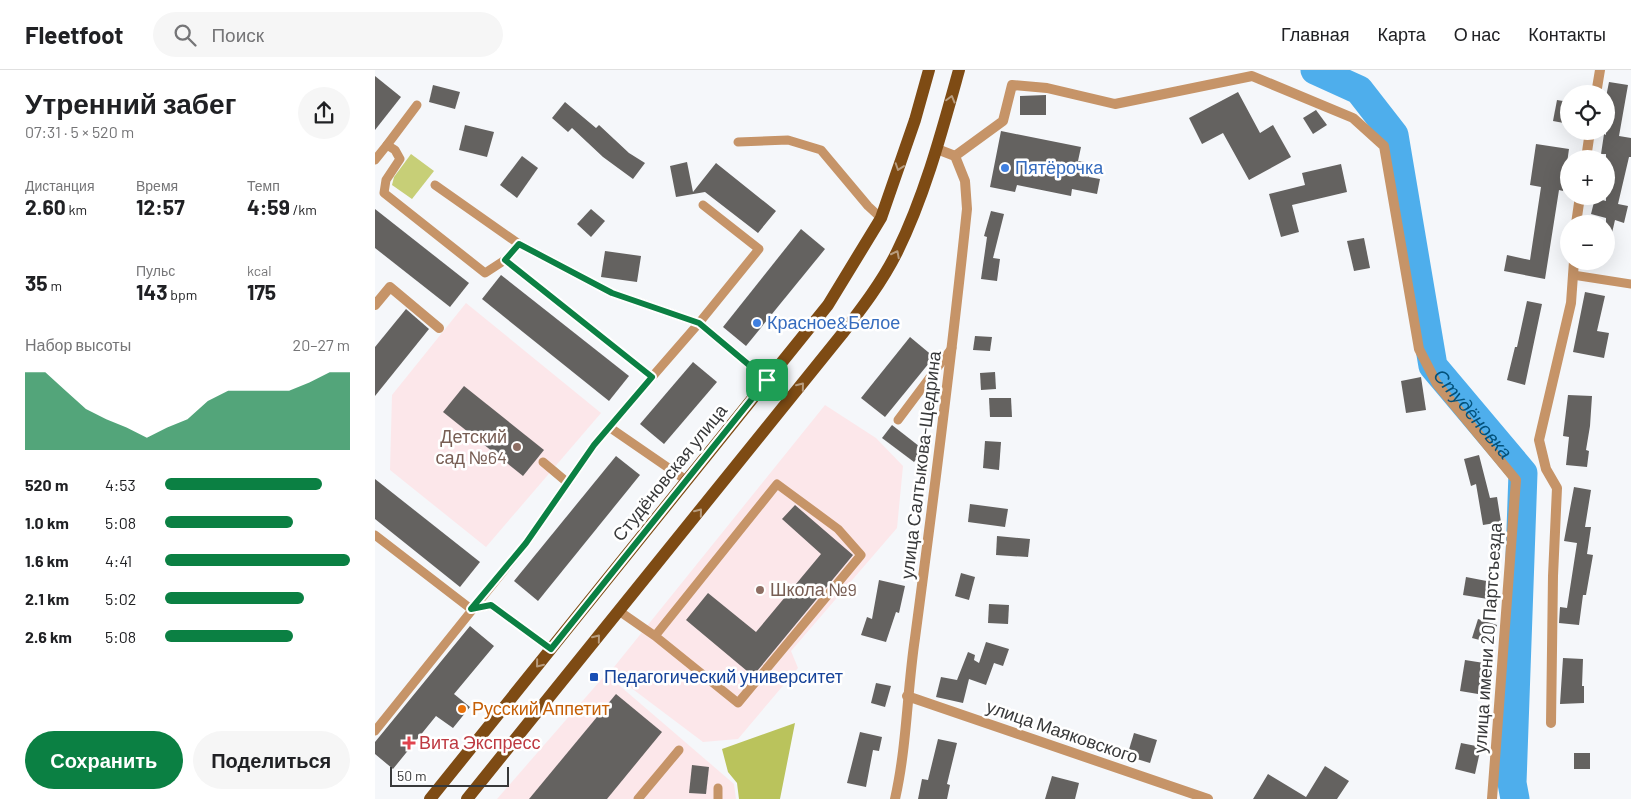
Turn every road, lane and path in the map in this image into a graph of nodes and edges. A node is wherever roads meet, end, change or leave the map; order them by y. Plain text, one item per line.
1 (929, 70) edge
2 (959, 70) edge
3 (1600, 70) edge
4 (1598, 85) edge
5 (417, 105) dead end
6 (738, 142) dead end
7 (387, 145) junction
8 (937, 150) junction
9 (955, 156) junction
10 (375, 160) edge
11 (435, 185) dead end
12 (703, 205) dead end
13 (881, 218) junction
14 (519, 244) junction
15 (505, 260) junction
16 (1573, 270) edge
17 (1573, 275) junction
18 (1631, 284) edge
19 (375, 305) edge
20 (699, 323) junction
21 (439, 328) dead end
22 (953, 347) junction
23 (652, 377) junction
24 (767, 380) junction
25 (898, 420) dead end
26 (609, 427) junction
27 (543, 462) dead end
28 (686, 480) junction
29 (568, 483) junction
30 (375, 535) edge
31 (471, 609) junction
32 (619, 611) junction
33 (655, 636) junction
34 (551, 649) junction
35 (907, 696) junction
36 (1551, 723) dead end
37 (375, 731) edge
38 (679, 750) dead end
39 (719, 788) dead end
40 (430, 799) edge
41 (467, 799) edge
42 (638, 799) edge
43 (718, 799) edge
44 (895, 799) edge
45 (1207, 799) edge
46 (1492, 799) edge

1 -> 13 main road, Студёновская улица
8 -> 2 main road
3 - 4 street
5 - 7 lane
6 - 13 lane
7 - 10 lane
7 - 15 lane
8 - 9 street
32 -> 8 main road
9 - 22 street, улица Салтыкова-Щедрина
9 - 46 street, улица имени 20 Партсъезда
11 - 14 lane
12 - 20 lane
13 - 24 main road, Студёновская улица
14 - 15 lane
14 - 20 lane
15 - 23 lane
16 - 17 street
17 - 18 lane
17 - 36 street
19 - 21 street
20 - 23 lane
20 - 24 lane
22 - 25 lane
22 - 35 street, улица Салтыкова-Щедрина
23 - 26 lane
24 - 28 main road, Студёновская улица
26 - 28 lane
26 - 29 lane
27 - 29 lane
28 - 34 main road, Студёновская улица
29 - 31 lane
30 - 31 lane
31 - 34 lane
31 - 37 lane
32 - 33 lane
41 -> 32 main road
33 - 33 lane
34 -> 40 main road, Студёновская улица
35 - 44 street, улица Салтыкова-Щедрина
35 - 45 street, улица Маяковского
38 - 42 lane
39 - 43 lane

